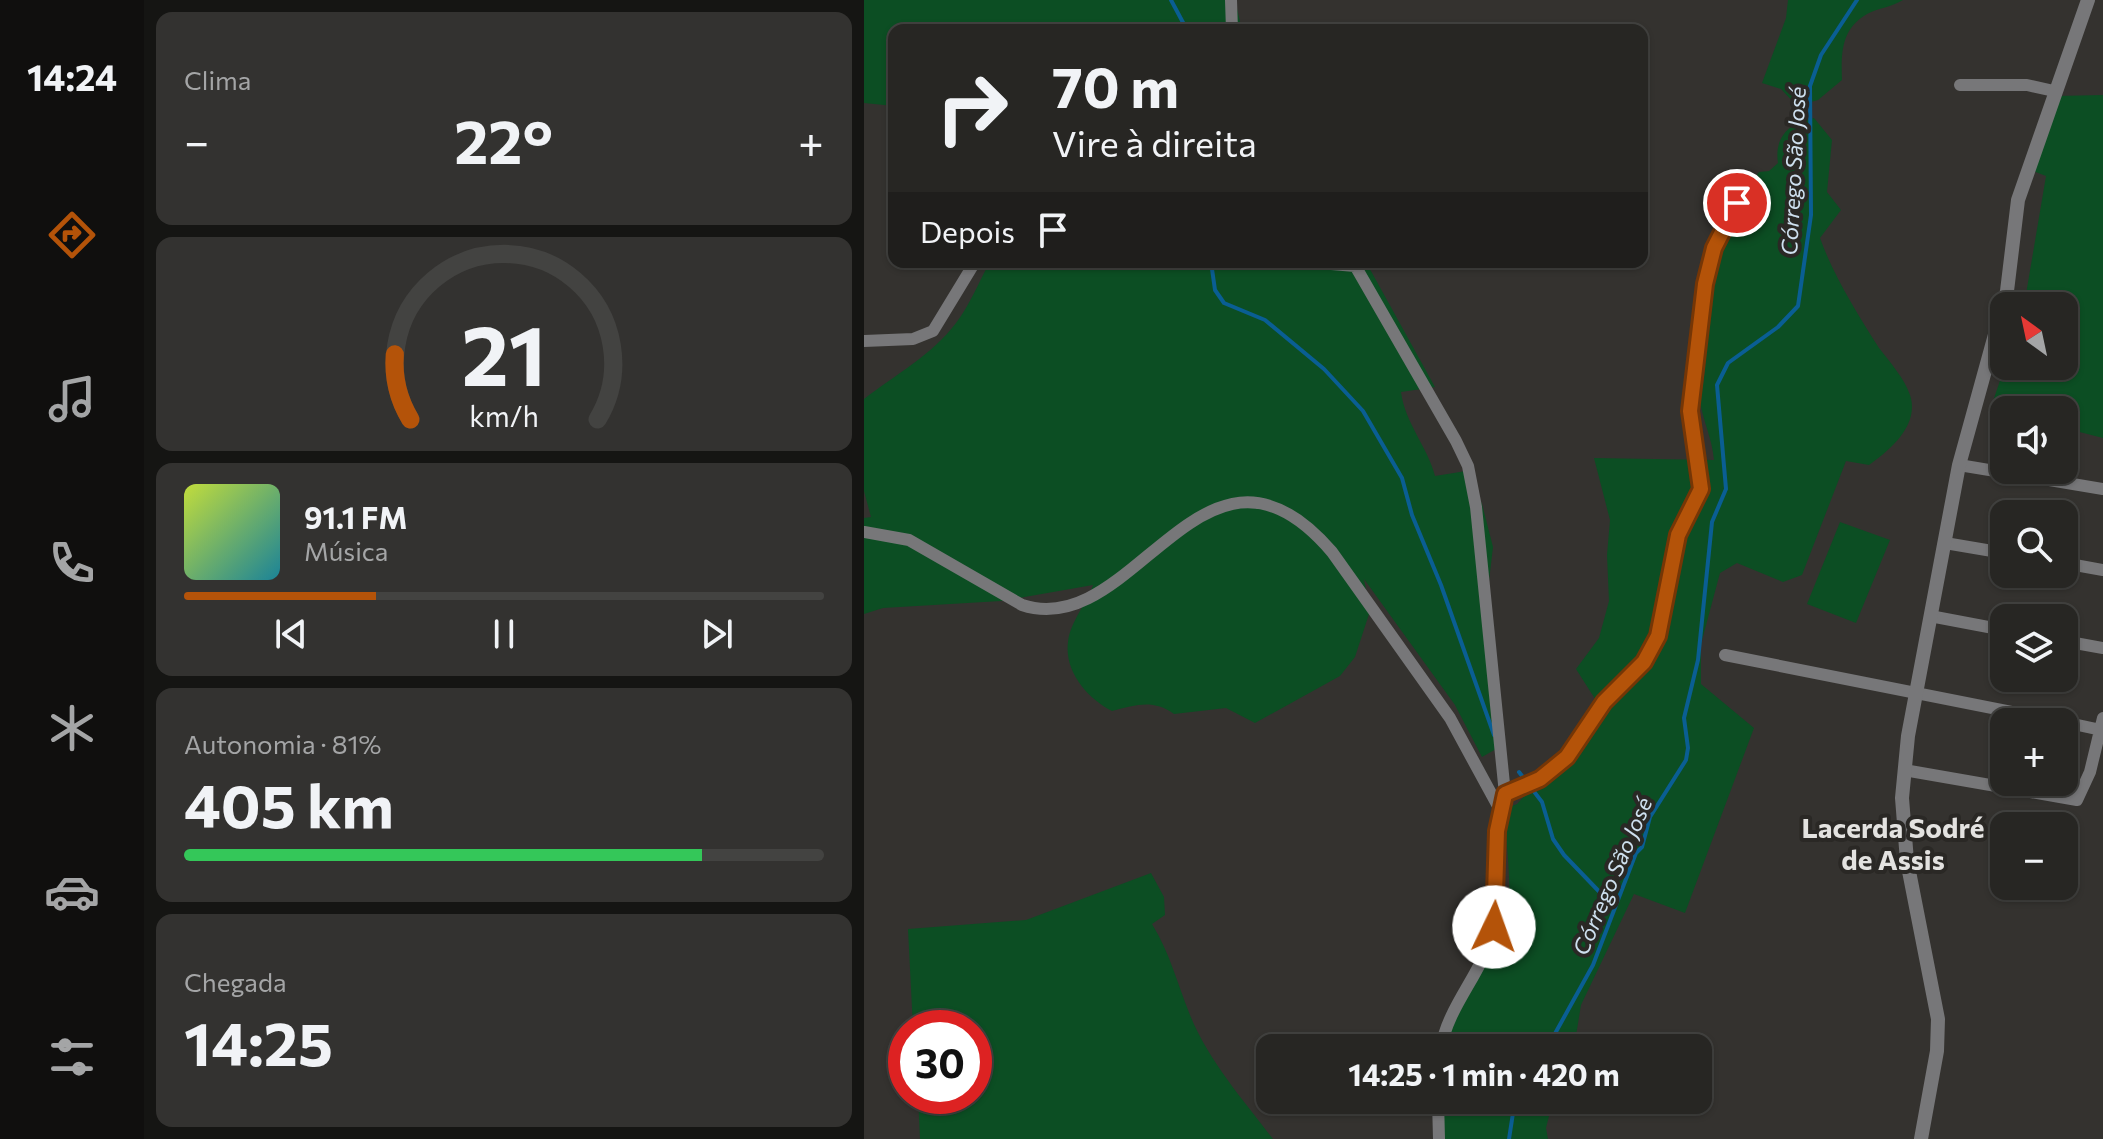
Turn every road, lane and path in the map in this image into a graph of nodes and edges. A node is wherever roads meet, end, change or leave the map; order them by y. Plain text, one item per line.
1 (1231, 0) edge
2 (2088, 0) edge
3 (1232, 24) edge
4 (1960, 85) dead end
5 (2054, 91) junction
6 (1744, 192) dead end
7 (971, 268) edge
8 (1356, 268) edge
9 (864, 341) edge
10 (1959, 465) junction
11 (2103, 489) edge
12 (864, 532) edge
13 (1945, 543) junction
14 (1990, 551) edge
15 (2078, 566) edge
16 (2103, 570) edge
17 (1930, 616) junction
18 (1990, 627) edge
19 (2078, 644) edge
20 (2103, 648) edge
21 (1725, 655) dead end
22 (1915, 693) junction
23 (1992, 708) edge
24 (2078, 723) edge
25 (2102, 724) edge
26 (1904, 770) junction
27 (1505, 794) junction
28 (1499, 808) junction
29 (1446, 1034) edge
30 (1438, 1114) edge
31 (1439, 1139) edge
32 (1921, 1139) edge

1 - 3 street
2 - 5 street
4 - 5 street
5 - 10 street
6 - 27 street
7 - 9 street
8 - 27 street
10 - 11 street
10 - 13 street
12 - 28 street
13 - 14 street
13 - 17 street
15 - 16 street
17 - 18 street
17 - 22 street
19 - 20 street
21 - 22 street
22 - 23 street
22 - 26 street
24 - 25 street
25 - 26 street
26 - 32 street
27 - 28 street
28 - 29 street
30 - 31 street

